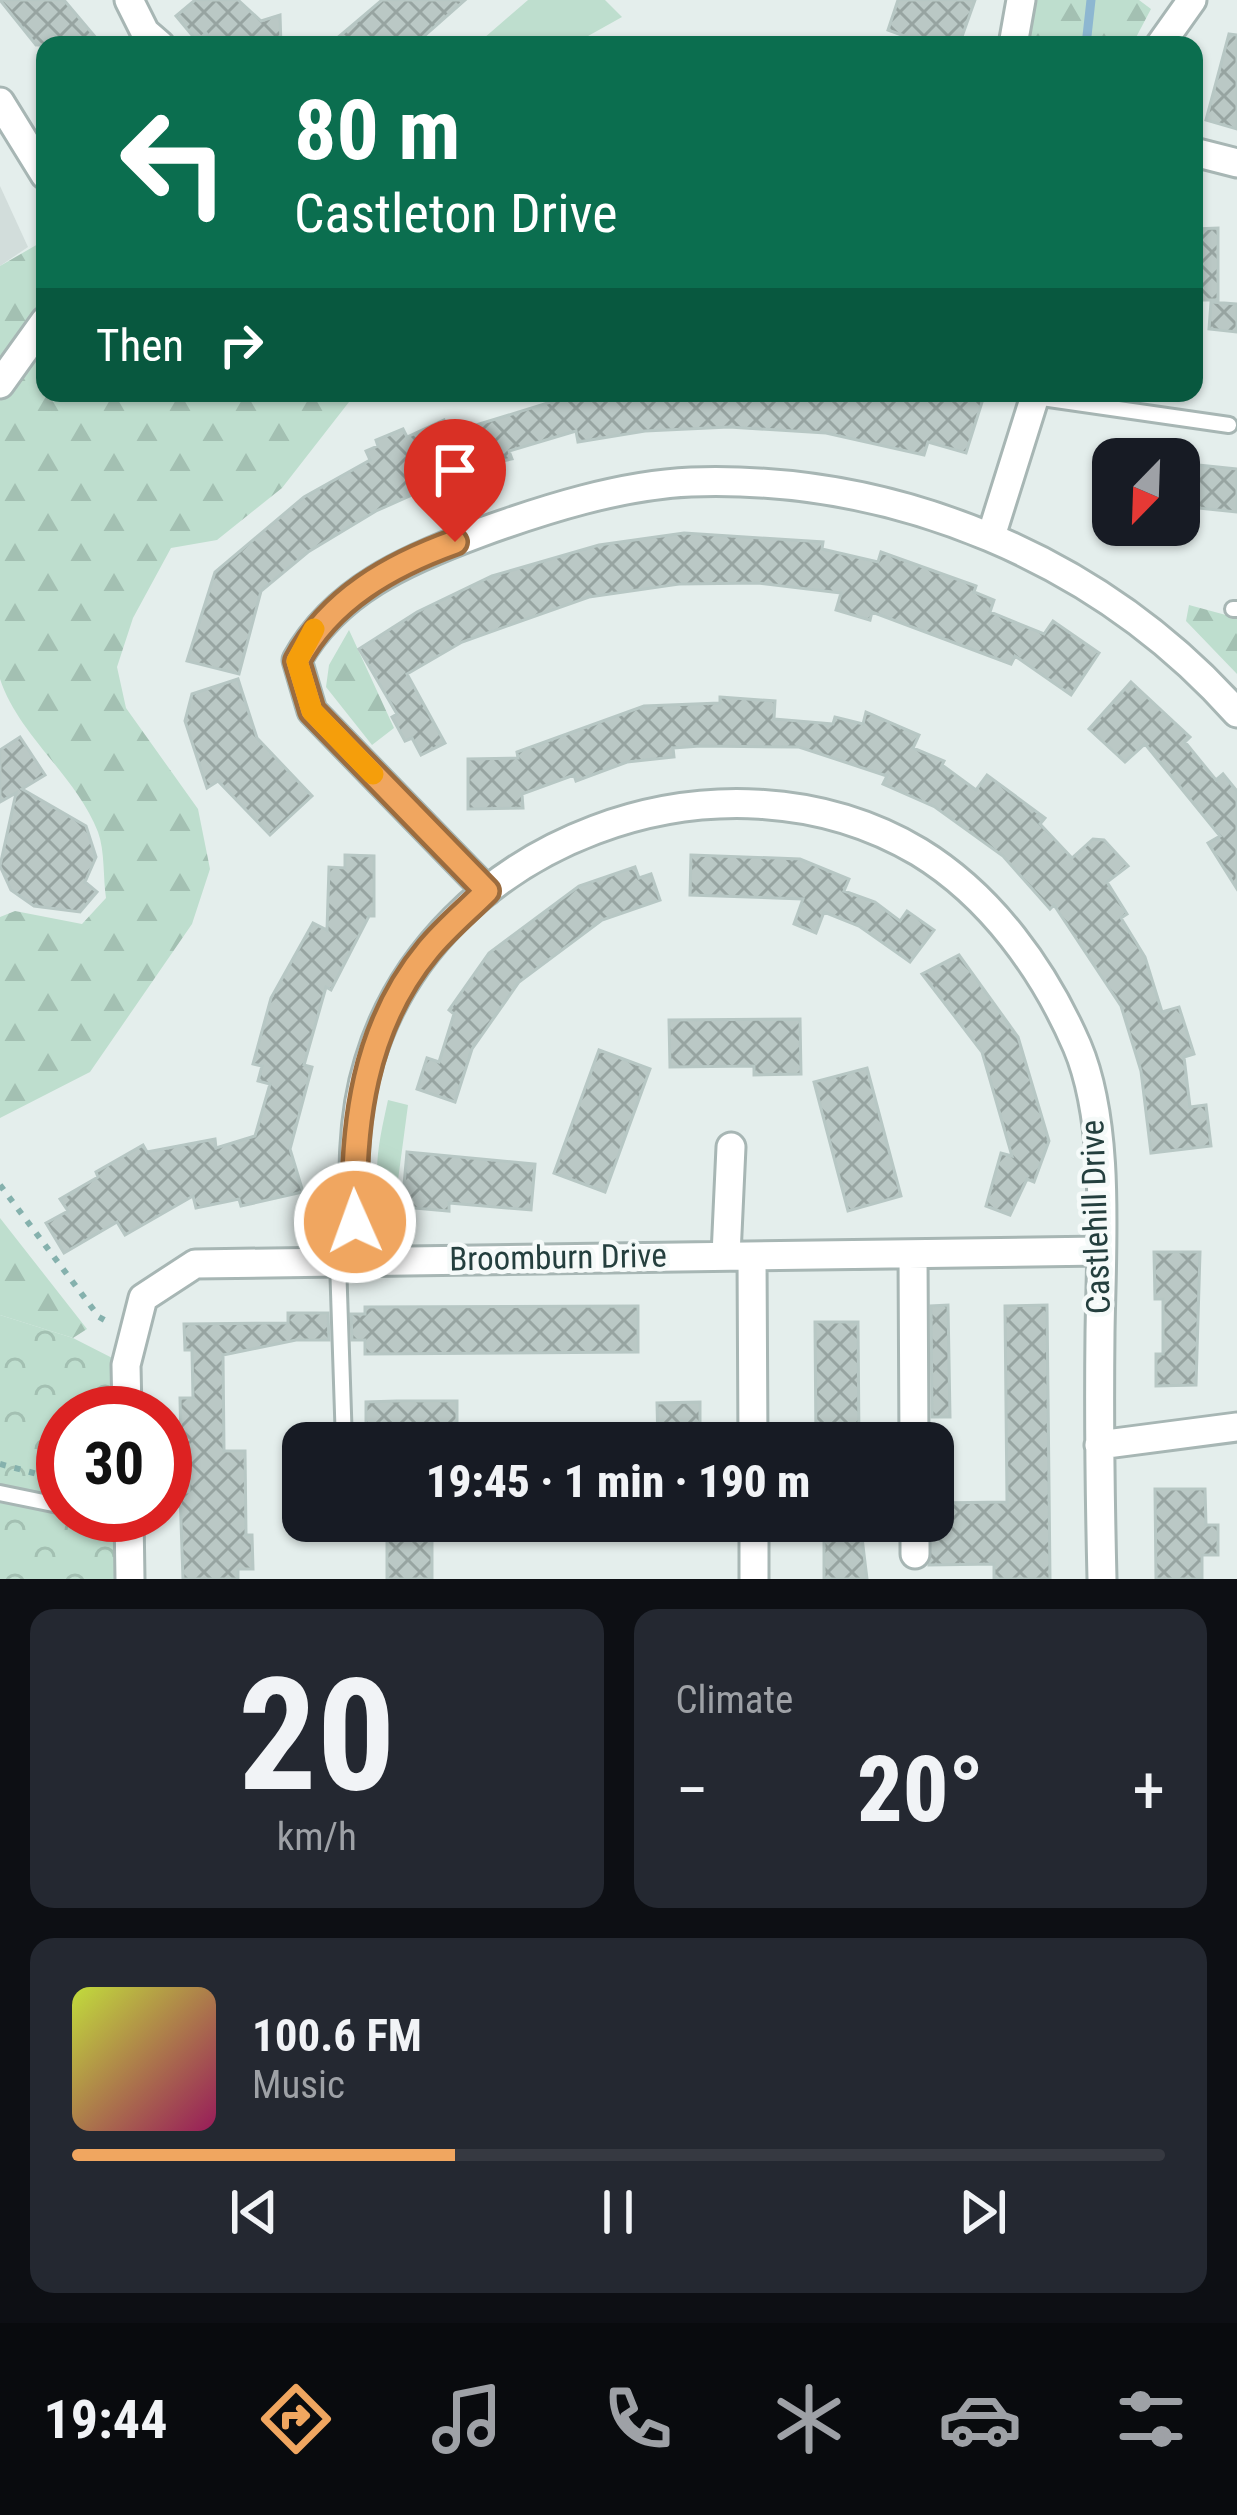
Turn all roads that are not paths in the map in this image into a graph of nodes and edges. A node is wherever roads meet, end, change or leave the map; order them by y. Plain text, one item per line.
1 (129, 0) edge
2 (1021, 0) edge
3 (1192, 0) edge
4 (150, 36) edge
5 (1015, 36) edge
6 (1166, 36) edge
7 (0, 102) edge
8 (1203, 154) edge
9 (36, 160) edge
10 (1237, 163) edge
11 (36, 334) edge
12 (0, 384) edge
13 (1034, 402) edge
14 (1081, 402) edge
15 (1229, 425) dead end
16 (992, 533) junction
17 (1237, 713) edge
18 (487, 891) junction
19 (731, 1147) dead end
20 (1101, 1251) junction
21 (913, 1254) junction
22 (739, 1256) junction
23 (347, 1260) junction
24 (126, 1386) edge
25 (344, 1422) edge
26 (751, 1422) edge
27 (914, 1422) edge
28 (1237, 1427) edge
29 (1099, 1445) junction
30 (0, 1493) edge
31 (36, 1500) edge
32 (129, 1542) edge
33 (754, 1542) edge
34 (915, 1542) edge
35 (915, 1554) dead end
36 (130, 1579) edge
37 (754, 1579) edge
38 (1102, 1579) edge

1 - 4 street
2 - 5 street
3 - 6 street
7 - 9 street
8 - 10 street
11 - 12 street
13 - 16 street
14 - 15 lane
16 - 17 street
16 - 18 street
18 - 20 street, Castlehill Drive
18 - 23 street, Castlehill Drive
19 - 22 street
20 - 21 street, Broomburn Drive
20 - 29 street, Castlehill Drive
21 - 22 street, Broomburn Drive
21 - 27 street
22 - 23 street, Broomburn Drive
22 - 26 street
23 - 24 street, Broomburn Drive
23 - 25 lane
28 - 29 street
29 - 38 street, Castlehill Drive
30 - 31 lane
32 - 36 street
33 - 37 street
34 - 35 street

